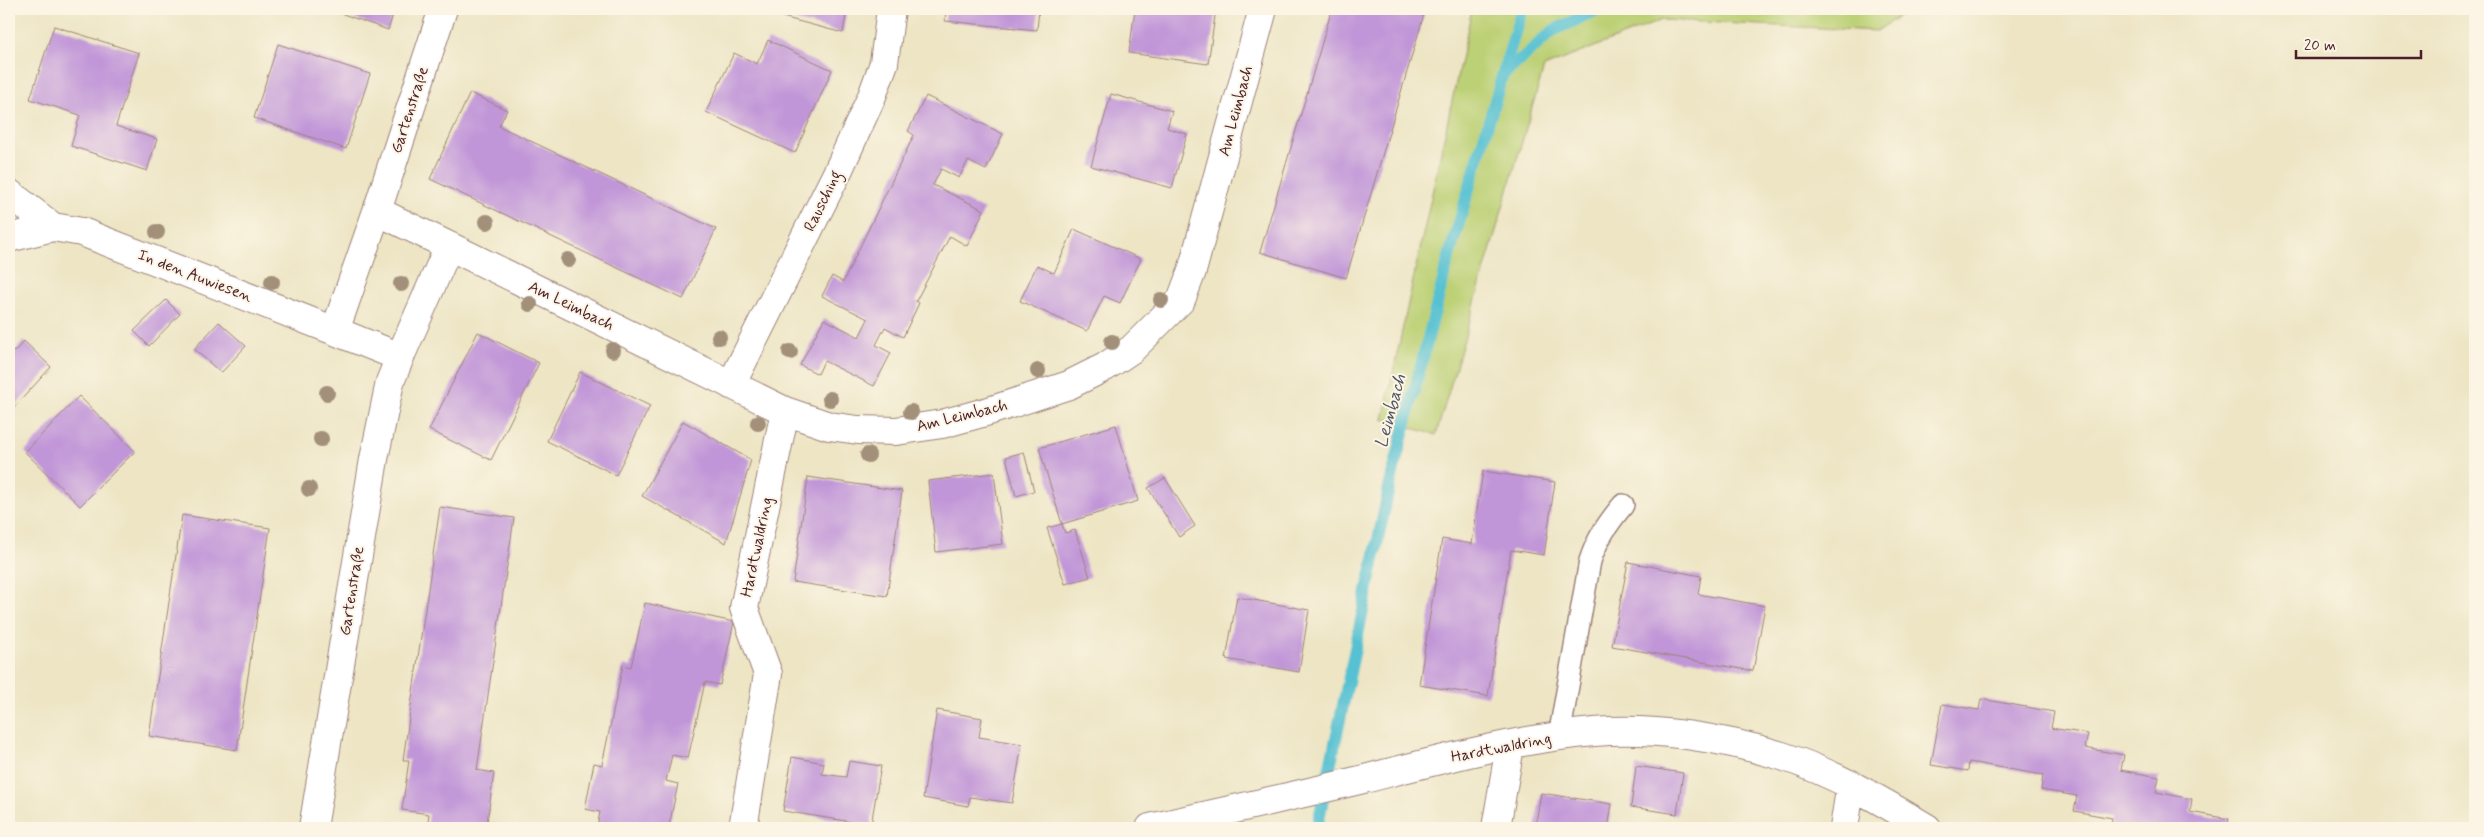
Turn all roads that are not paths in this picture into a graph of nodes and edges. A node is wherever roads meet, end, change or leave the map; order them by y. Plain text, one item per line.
1 (443, 9) edge
2 (891, 9) edge
3 (1263, 9) edge
4 (9, 192) edge
5 (378, 211) junction
6 (53, 227) junction
7 (9, 238) edge
8 (449, 246) junction
9 (335, 331) junction
10 (400, 357) junction
11 (732, 385) junction
12 (784, 411) junction
13 (1623, 505) dead end
14 (1559, 737) junction
15 (1510, 746) junction
16 (1851, 784) junction
17 (313, 828) edge
18 (743, 828) edge
19 (1150, 828) edge
20 (1496, 828) edge
21 (1844, 828) edge
22 (1927, 828) edge

1 - 5 street, Gartenstraße
2 - 11 street, Rausching
3 - 12 street, Am Leimbach
4 - 6 street, In den Auwiesen
5 - 8 street
5 - 9 street, Gartenstraße
6 - 7 street, In den Auwiesen
6 - 9 street, In den Auwiesen
8 - 10 street, Gartenstraße
8 - 11 street, Am Leimbach
9 - 10 street
10 - 17 street, Gartenstraße
11 - 12 street, Am Leimbach
12 - 18 street, Hardtwaldring
13 - 14 lane
14 - 15 street, Hardtwaldring
14 - 16 street, Hardtwaldring
15 - 19 street, Hardtwaldring
15 - 20 street
16 - 21 street
16 - 22 street, Hardtwaldring

